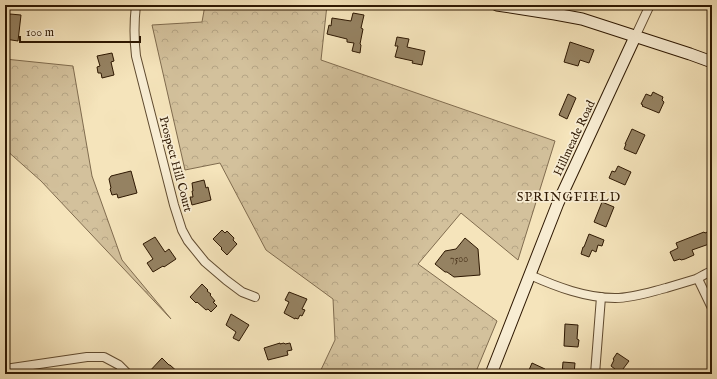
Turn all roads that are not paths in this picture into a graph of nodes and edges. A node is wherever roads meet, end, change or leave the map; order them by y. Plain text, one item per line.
1 (136, 5) edge
2 (497, 5) edge
3 (650, 5) edge
4 (636, 37) junction
5 (712, 62) edge
6 (712, 271) edge
7 (530, 275) junction
8 (698, 279) junction
9 (255, 297) dead end
10 (601, 297) junction
11 (712, 308) edge
12 (5, 369) edge
13 (128, 374) edge
14 (491, 374) edge
15 (595, 374) edge

1 - 9 street, Prospect Hill Court
2 - 4 street
3 - 4 street, Hillmeade Road
4 - 5 street
4 - 7 street, Hillmeade Road
6 - 8 street
7 - 10 street
7 - 14 street, Hillmeade Road
8 - 10 street
8 - 11 street
10 - 15 street
12 - 13 street

